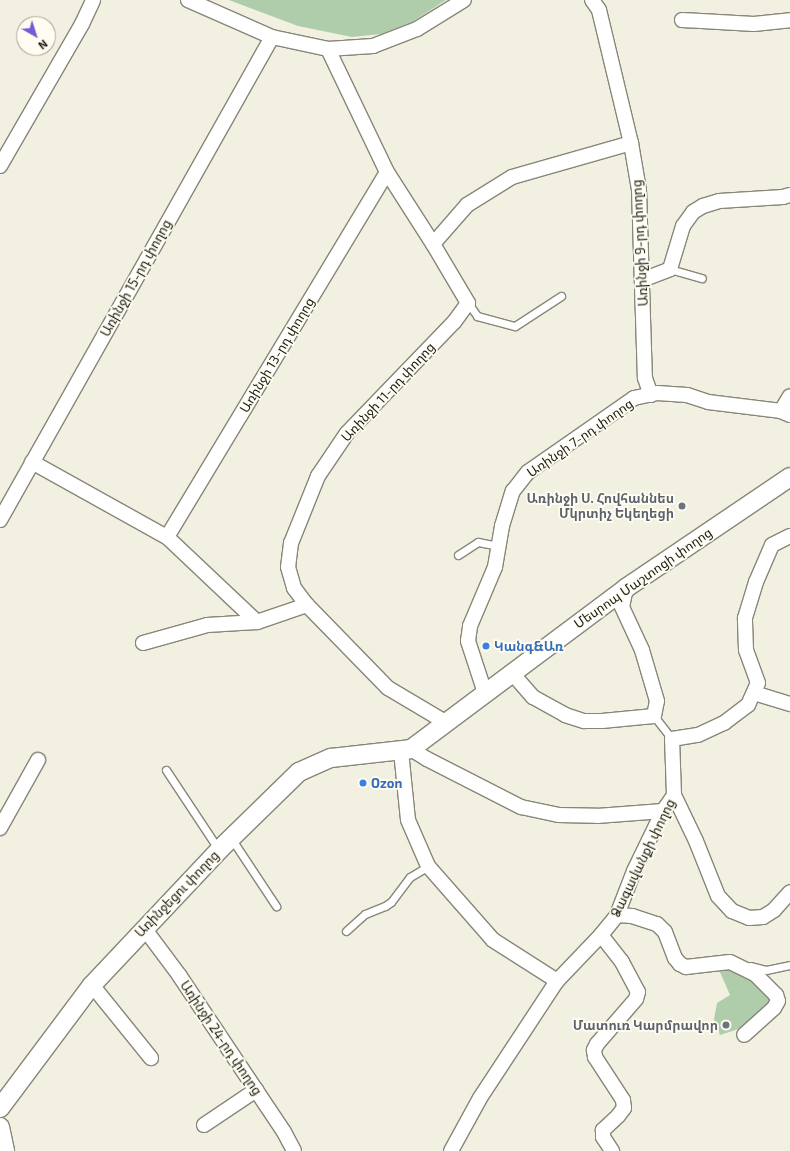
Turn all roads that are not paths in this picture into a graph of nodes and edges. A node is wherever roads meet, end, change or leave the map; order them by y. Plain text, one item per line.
1 (93, 0) edge
2 (188, 0) edge
3 (464, 0) edge
4 (592, 0) edge
5 (682, 20) dead end
6 (790, 20) edge
7 (272, 37) junction
8 (328, 49) junction
9 (631, 143) junction
10 (0, 166) edge
11 (387, 172) junction
12 (790, 195) edge
13 (434, 244) junction
14 (670, 269) junction
15 (702, 278) dead end
16 (642, 280) junction
17 (561, 296) dead end
18 (468, 303) junction
19 (650, 394) junction
20 (790, 396) edge
21 (786, 413) edge
22 (32, 462) junction
23 (790, 477) edge
24 (0, 520) edge
25 (790, 536) edge
26 (167, 537) junction
27 (498, 546) junction
28 (458, 555) dead end
29 (626, 588) junction
30 (307, 605) junction
31 (257, 622) junction
32 (143, 643) dead end
33 (512, 673) junction
34 (485, 693) junction
35 (754, 693) junction
36 (790, 704) edge
37 (654, 716) junction
38 (447, 723) junction
39 (672, 739) junction
40 (406, 750) junction
41 (38, 760) dead end
42 (166, 770) dead end
43 (674, 795) junction
44 (663, 812) junction
45 (0, 828) edge
46 (225, 844) junction
47 (428, 866) junction
48 (790, 892) edge
49 (276, 906) dead end
50 (617, 915) junction
51 (144, 928) junction
52 (346, 931) dead end
53 (601, 935) junction
54 (730, 962) junction
55 (790, 965) edge
56 (557, 981) junction
57 (92, 984) junction
58 (744, 1035) dead end
59 (151, 1058) dead end
60 (256, 1090) junction
61 (0, 1108) edge
62 (204, 1125) dead end
63 (0, 1127) edge
64 (5, 1151) edge
65 (294, 1151) edge
66 (451, 1151) edge
67 (612, 1151) edge

1 - 10 street
2 - 7 street
3 - 8 street
4 - 9 street, Առինջի 9-րդ փողոց
5 - 6 street
7 - 8 street
7 - 22 street, Առինջի 15-րդ փողոց
8 - 11 street
9 - 13 street
9 - 16 street, Առինջի 9-րդ փողոց
11 - 13 street
11 - 26 street, Առինջի 13-րդ փողոց
12 - 14 street
13 - 18 street
14 - 15 lane
14 - 16 street
16 - 19 street, Առինջի 9-րդ փողոց
17 - 18 lane
18 - 30 street, Առինջի 11-րդ փողոց
19 - 21 street, Առինջի 7-րդ փողոց
19 - 27 street, Առինջի 7-րդ փողոց
20 - 21 street
22 - 24 street, Առինջի 15-րդ փողոց
22 - 26 street
23 - 29 street, Մեսրոպ Մաշտոցի փողոց
25 - 35 street
26 - 31 street
27 - 28 lane
27 - 34 street, Առինջի 7-րդ փողոց
29 - 33 street, Մեսրոպ Մաշտոցի փողոց
29 - 37 street
30 - 31 street
30 - 38 street, Առինջի 11-րդ փողոց
31 - 32 street
33 - 34 street, Մեսրոպ Մաշտոցի փողոց
33 - 37 street
34 - 38 street, Մեսրոպ Մաշտոցի փողոց
35 - 36 street
35 - 39 street
37 - 39 lane
38 - 40 street, Մեսրոպ Մաշտոցի փողոց
39 - 43 street, Ձագավանքի փողոց
40 - 44 street
40 - 46 street, Առինջեցու փողոց
40 - 47 street
41 - 45 street
42 - 46 lane
43 - 44 street, Ձագավանքի փողոց
43 - 48 street
44 - 50 street, Ձագավանքի փողոց
46 - 49 lane
46 - 51 street, Առինջեցու փողոց
47 - 52 lane
47 - 56 street
50 - 53 street, Ձագավանքի փողոց
50 - 54 street
51 - 57 street, Առինջեցու փողոց
51 - 60 street, Առինջի 24-րդ փողոց
53 - 56 street, Ձագավանքի փողոց
53 - 67 street
54 - 55 lane
54 - 58 street
56 - 66 street, Ձագավանքի փողոց
57 - 59 street
57 - 61 street, Առինջեցու փողոց
60 - 62 street
60 - 65 street, Առինջի 24-րդ փողոց
63 - 64 street

